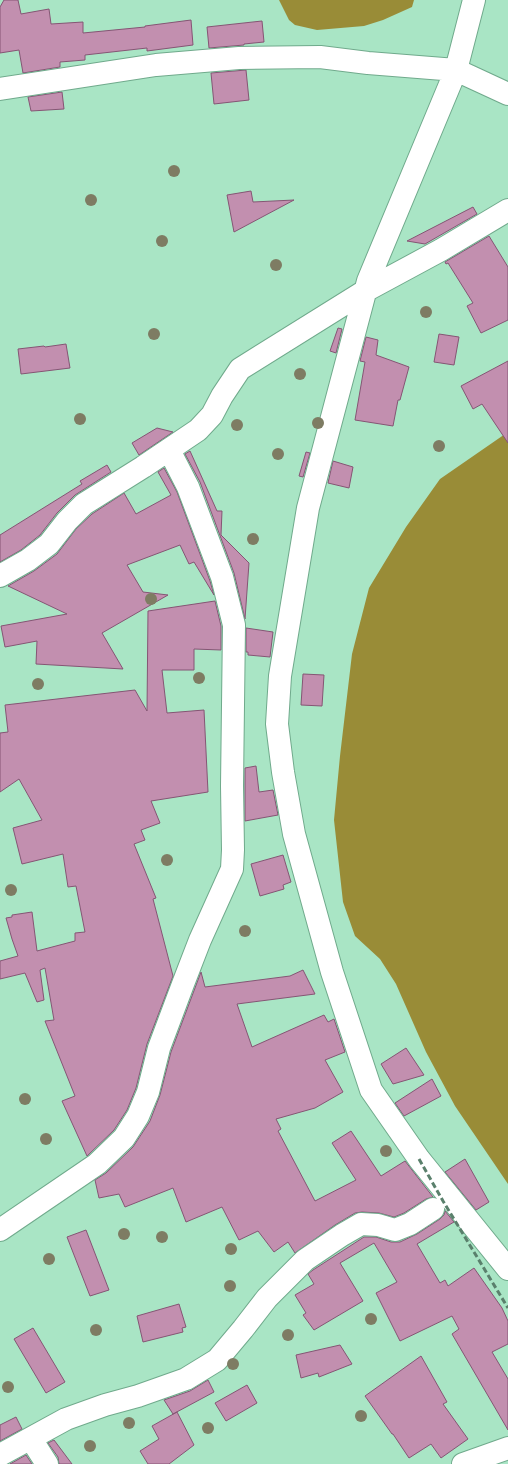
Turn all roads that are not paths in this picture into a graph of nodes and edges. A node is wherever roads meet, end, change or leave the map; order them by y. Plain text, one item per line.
1 (474, 0) edge
2 (456, 70) junction
3 (0, 89) edge
4 (508, 94) edge
5 (508, 210) edge
6 (365, 291) junction
7 (169, 450) junction
8 (0, 576) edge
9 (433, 1209) dead end
10 (0, 1230) edge
11 (508, 1269) edge
12 (30, 1439) junction
13 (508, 1448) edge
14 (0, 1455) edge
15 (47, 1464) edge
16 (462, 1464) edge

1 - 2 street
2 - 3 street
2 - 4 street
2 - 6 street
5 - 6 street
6 - 7 street
6 - 11 street
7 - 8 street
7 - 10 street
9 - 12 street
12 - 14 street
12 - 15 street
13 - 16 street

